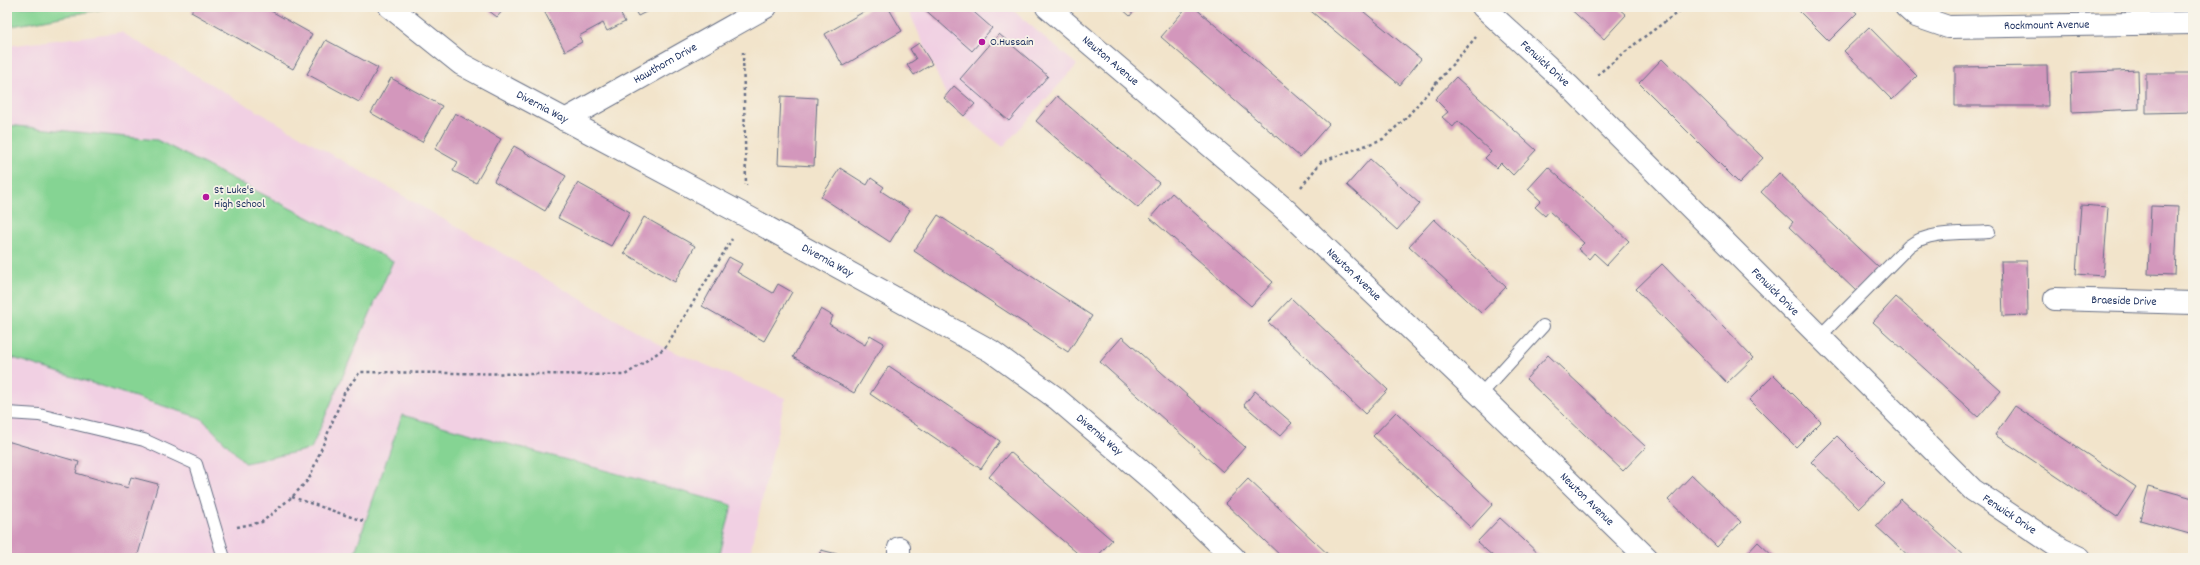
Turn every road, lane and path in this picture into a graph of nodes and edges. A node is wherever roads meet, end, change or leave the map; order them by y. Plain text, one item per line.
1 (390, 7) edge
2 (766, 7) edge
3 (1047, 7) edge
4 (1685, 7) edge
5 (1906, 7) edge
6 (1488, 12) edge
7 (743, 20) junction
8 (2193, 23) edge
9 (1576, 92) junction
10 (565, 120) junction
11 (1284, 208) junction
12 (746, 216) junction
13 (1989, 232) dead end
14 (2055, 299) dead end
15 (2193, 303) edge
16 (1543, 326) dead end
17 (1820, 336) junction
18 (1480, 394) junction
19 (7, 412) edge
20 (292, 497) junction
21 (366, 522) dead end
22 (217, 531) junction
23 (224, 558) edge
24 (1234, 558) edge
25 (1647, 558) edge
26 (2080, 558) edge

1 - 10 street, Divernia Way
2 - 7 street, Hawthorn Drive
3 - 11 street, Newton Avenue
4 - 9 path
5 - 8 street, Rockmount Avenue
6 - 9 street, Fenwick Drive
6 - 11 path
7 - 10 street, Hawthorn Drive
7 - 12 path
9 - 17 street, Fenwick Drive
10 - 12 street, Divernia Way
11 - 18 street, Newton Avenue
12 - 20 path
12 - 24 street, Divernia Way
13 - 17 lane
14 - 15 street, Braeside Drive
16 - 18 lane
17 - 26 street, Fenwick Drive
18 - 25 street, Newton Avenue
19 - 22 lane
20 - 21 path
20 - 22 path
22 - 23 lane

